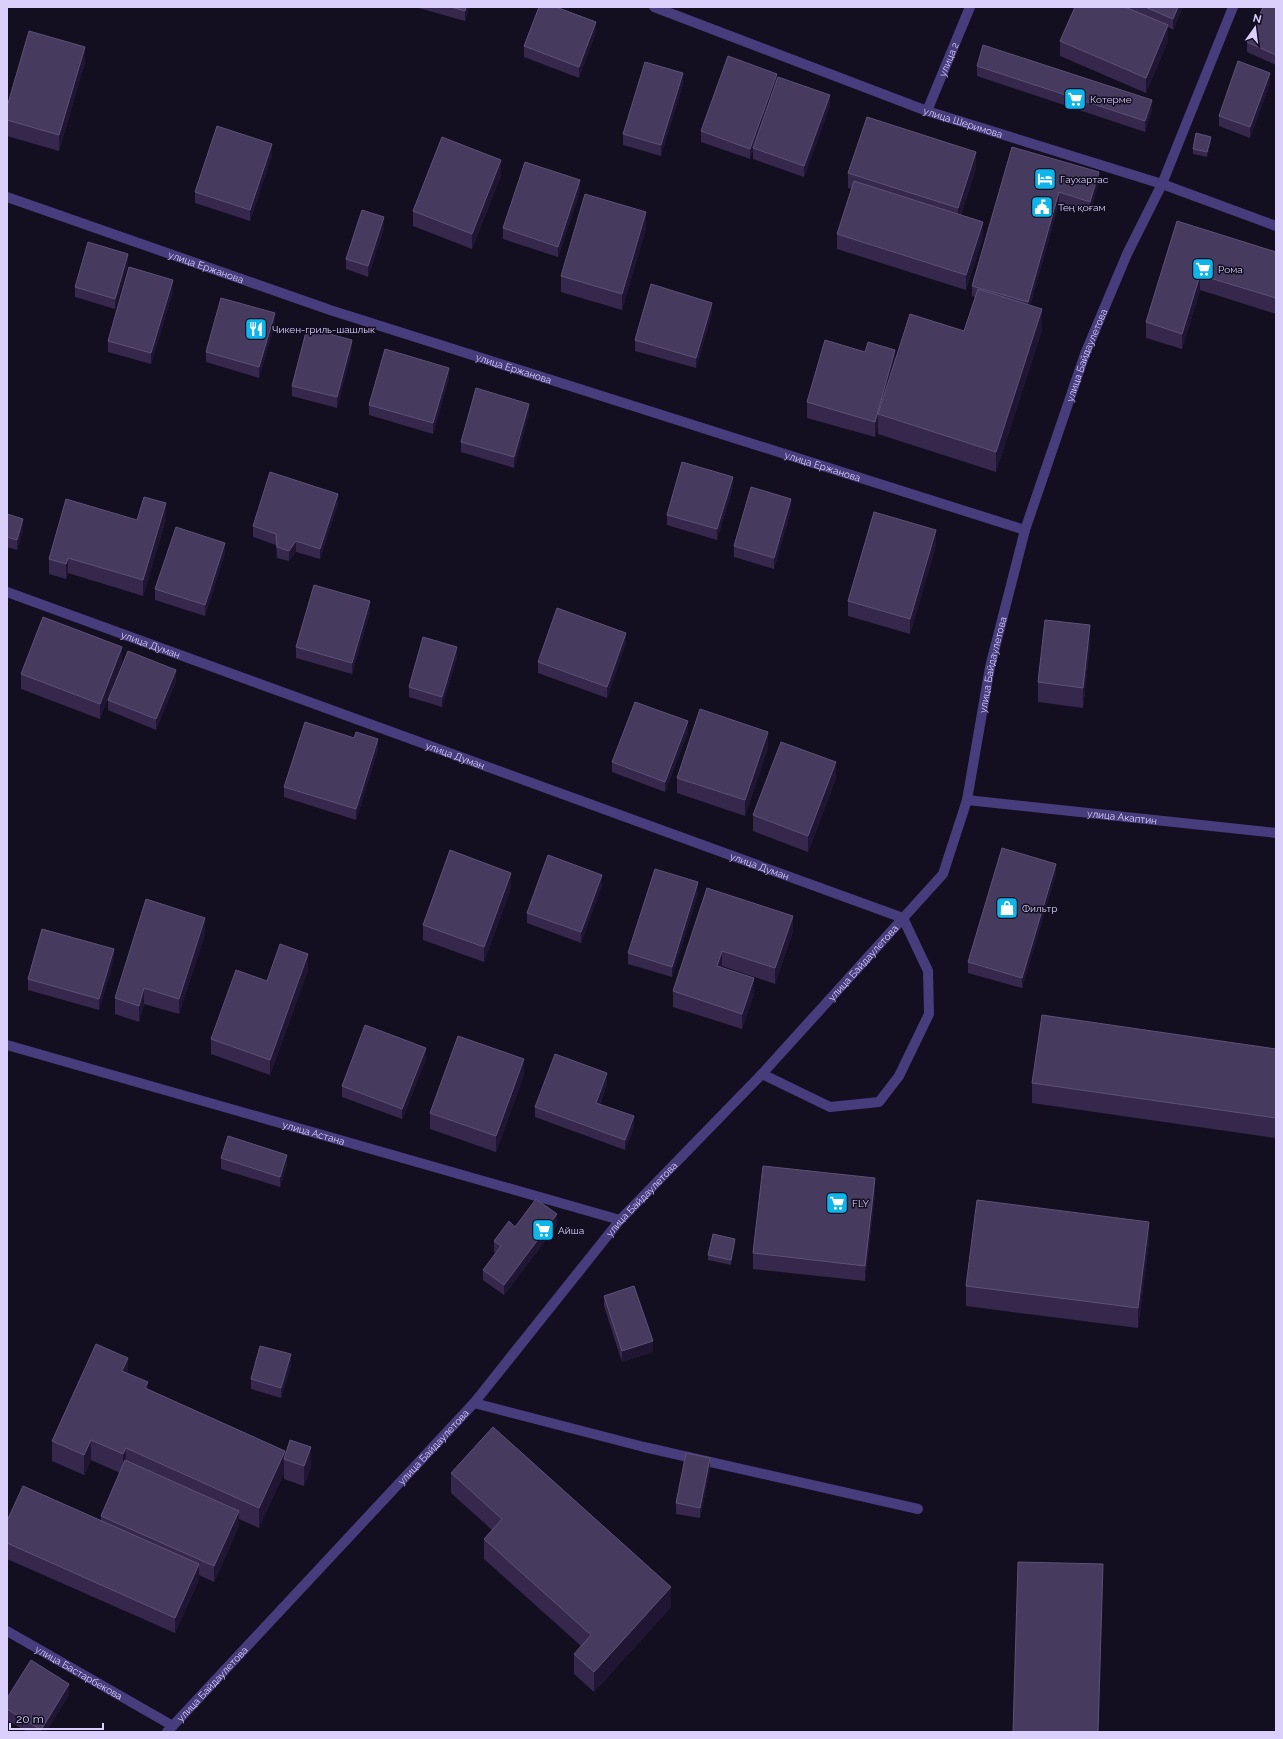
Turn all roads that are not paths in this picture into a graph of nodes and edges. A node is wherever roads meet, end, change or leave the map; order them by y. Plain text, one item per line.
1 (654, 7) edge
2 (970, 7) edge
3 (1233, 7) edge
4 (926, 111) junction
5 (1162, 184) junction
6 (7, 197) edge
7 (1276, 226) edge
8 (1024, 530) junction
9 (7, 592) edge
10 (967, 800) junction
11 (1276, 833) edge
12 (903, 918) junction
13 (7, 1046) edge
14 (762, 1074) junction
15 (620, 1220) junction
16 (474, 1403) junction
17 (918, 1509) dead end
18 (7, 1631) edge
19 (170, 1729) edge

1 - 4 street, улица Шеримова
2 - 4 street, улица 2
3 - 5 street, улица Байдаулетова
4 - 5 street, улица Шеримова
5 - 7 street, улица Шеримова
5 - 8 street, улица Байдаулетова
6 - 8 street, улица Ержанова
8 - 10 street, улица Байдаулетова
9 - 12 street, улица Думан
10 - 11 street, улица Акаптин
10 - 12 street, улица Байдаулетова
12 - 14 street, улица Байдаулетова
12 - 14 street
13 - 15 street, улица Астана
14 - 15 street, улица Байдаулетова
15 - 16 street, улица Байдаулетова
16 - 17 street
16 - 19 street, улица Байдаулетова
18 - 19 street, улица Бастарбекова

